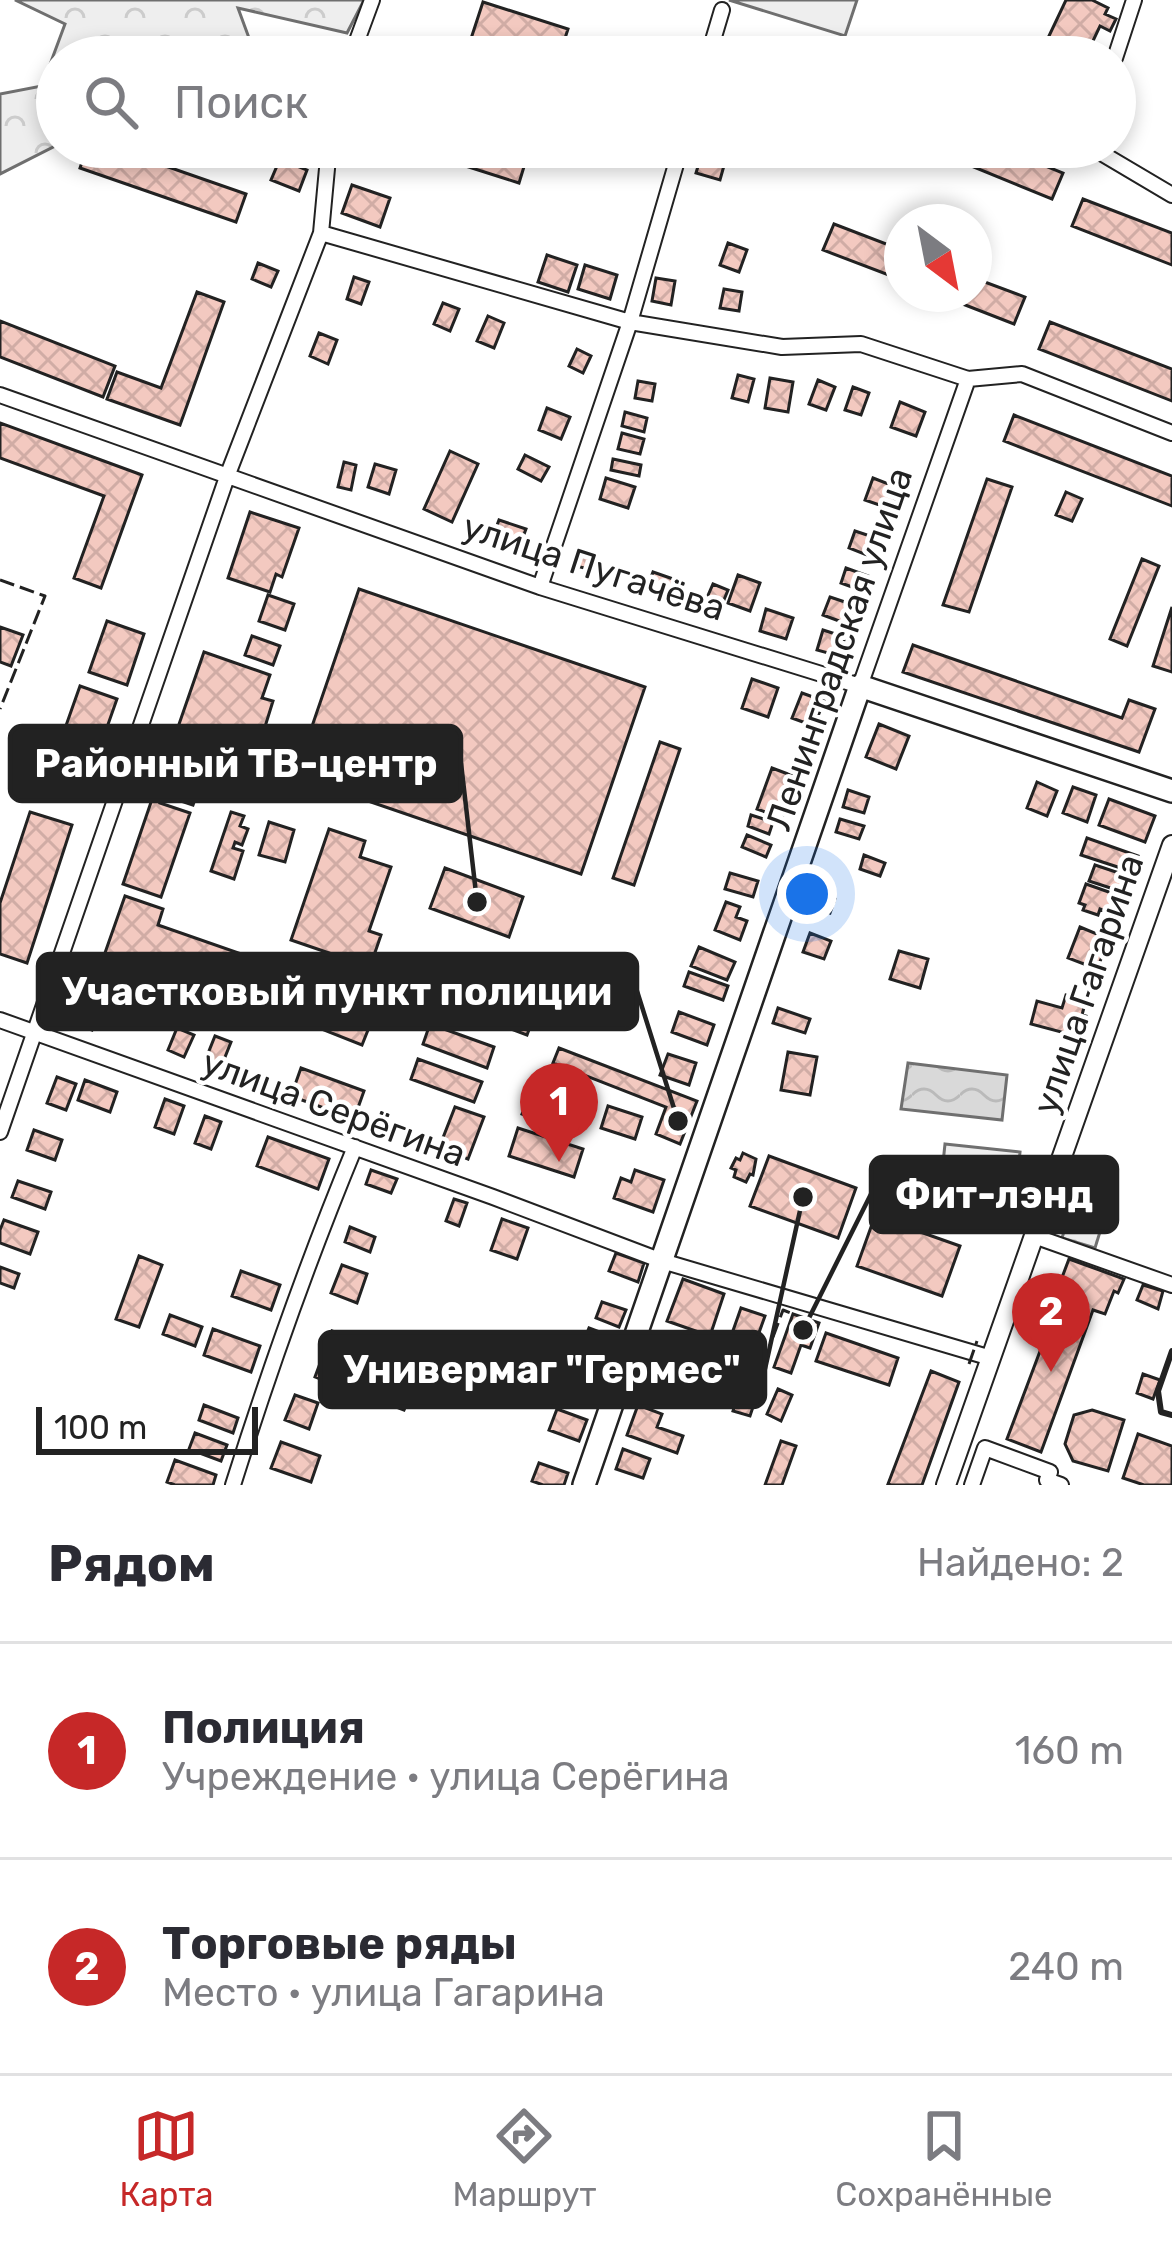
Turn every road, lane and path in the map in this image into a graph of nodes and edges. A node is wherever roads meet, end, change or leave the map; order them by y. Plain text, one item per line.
1 (372, 0) edge
2 (1134, 0) edge
3 (722, 10) dead end
4 (359, 36) edge
5 (714, 36) edge
6 (1122, 36) edge
7 (327, 168) edge
8 (675, 168) edge
9 (1127, 168) edge
10 (1172, 194) edge
11 (321, 232) junction
12 (630, 322) junction
13 (968, 379) junction
14 (0, 395) edge
15 (1172, 433) edge
16 (228, 474) junction
17 (540, 587) junction
18 (860, 686) junction
19 (1172, 790) edge
20 (1172, 845) edge
21 (0, 1020) edge
22 (35, 1032) junction
23 (0, 1132) edge
24 (355, 1147) junction
25 (1034, 1236) junction
26 (662, 1261) junction
27 (1172, 1285) edge
28 (991, 1358) junction
29 (233, 1485) edge
30 (584, 1485) edge
31 (946, 1485) edge
32 (972, 1485) edge
33 (1061, 1485) edge

1 - 4 street
2 - 6 street
3 - 5 street
7 - 11 street
8 - 12 street
9 - 10 street
11 - 12 street
11 - 16 street
12 - 13 street
12 - 17 street
13 - 15 street
13 - 18 street, Ленинградская улица
14 - 16 street, улица Пугачёва
16 - 17 street, улица Пугачёва
16 - 22 street
17 - 18 street, улица Пугачёва
18 - 19 main road, улица Пугачёва
18 - 26 main road, Ленинградская улица
20 - 25 street, улица Гагарина
21 - 22 street, улица Серёгина
22 - 23 street
22 - 24 street, улица Серёгина
24 - 26 street, улица Серёгина
24 - 29 street
25 - 27 street
25 - 28 street, улица Гагарина
26 - 28 street, улица Серёгина
26 - 30 main road, Ленинградская улица
28 - 31 street, улица Гагарина
32 - 33 street

